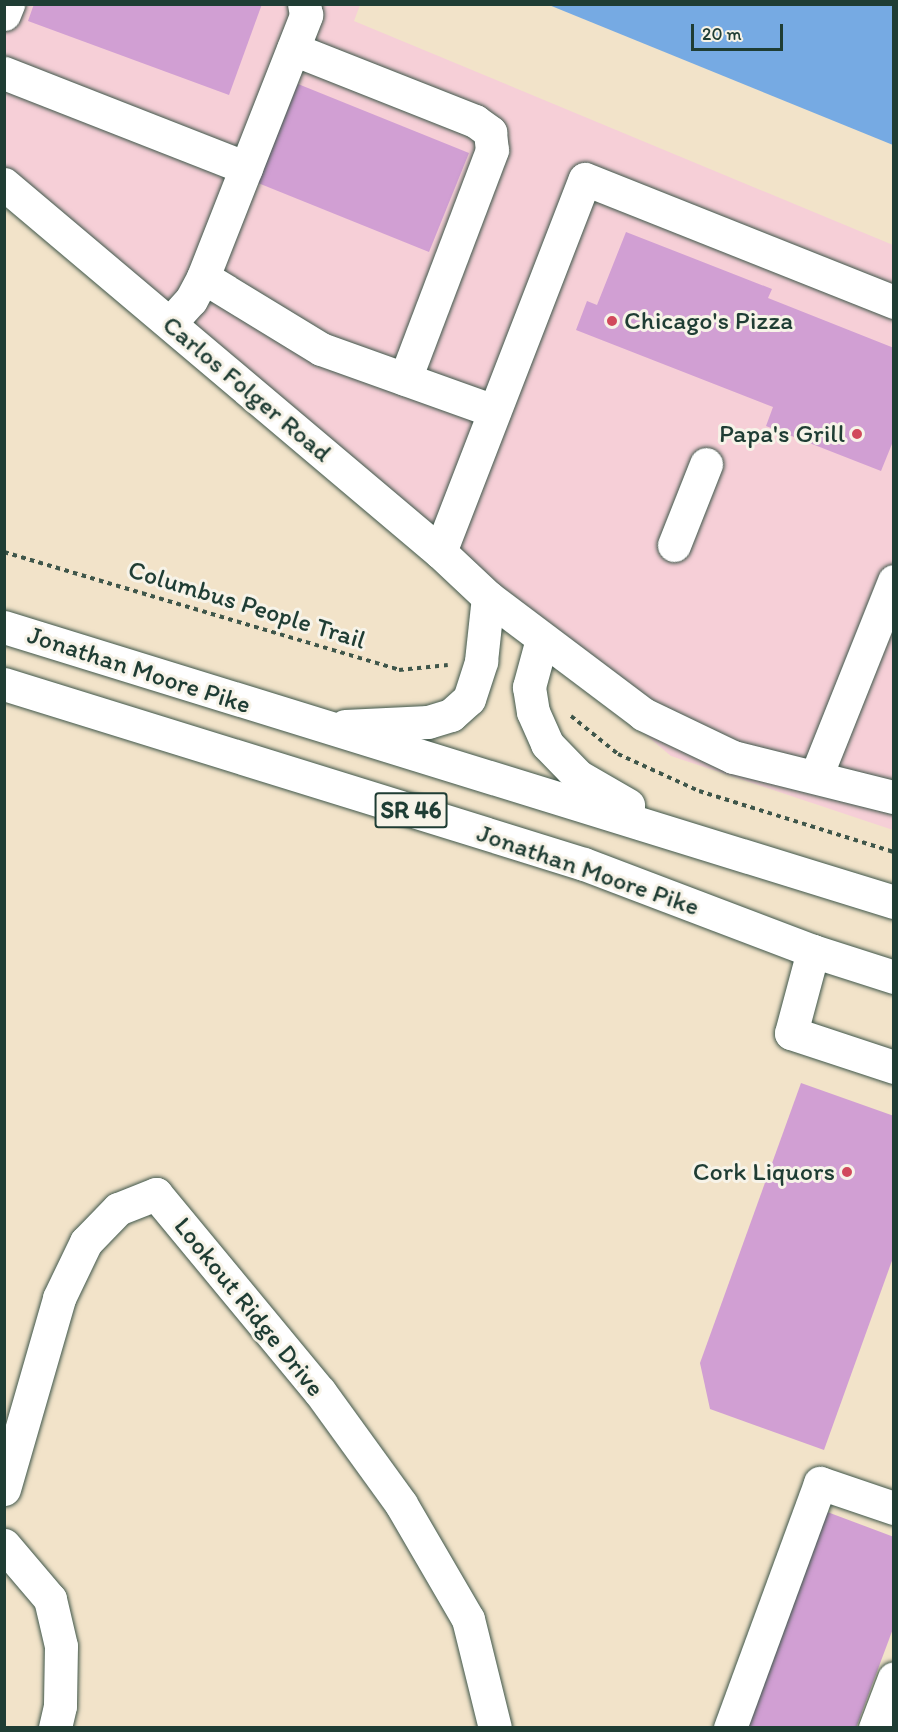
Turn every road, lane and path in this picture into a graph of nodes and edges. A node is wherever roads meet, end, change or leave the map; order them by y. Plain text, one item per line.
1 (8, 4) edge
2 (304, 4) edge
3 (4, 14) edge
4 (293, 49) junction
5 (4, 73) edge
6 (246, 168) junction
7 (4, 184) edge
8 (204, 277) junction
9 (894, 302) edge
10 (170, 323) junction
11 (405, 379) junction
12 (495, 411) junction
13 (706, 464) dead end
14 (674, 545) dead end
15 (4, 552) edge
16 (440, 552) junction
17 (894, 581) edge
18 (488, 597) junction
19 (4, 627) edge
20 (542, 639) junction
21 (481, 661) junction
22 (4, 684) edge
23 (321, 728) junction
24 (816, 776) junction
25 (894, 797) edge
26 (674, 832) junction
27 (894, 902) edge
28 (813, 951) junction
29 (894, 977) edge
30 (894, 1067) edge
31 (4, 1489) edge
32 (894, 1508) edge
33 (4, 1545) edge
34 (894, 1678) edge
35 (55, 1728) edge
36 (495, 1728) edge
37 (730, 1728) edge
38 (875, 1728) edge

1 - 3 main road
2 - 4 main road
4 - 6 main road
4 - 11 main road
5 - 6 main road
6 - 8 main road
7 - 10 main road, Carlos Folger Road
8 - 10 main road
8 - 11 main road
9 - 12 main road
10 - 16 main road, Carlos Folger Road
11 - 12 main road
12 - 16 main road
13 - 14 main road
15 - 21 path, Columbus People Trail
16 - 18 main road, Carlos Folger Road
17 - 24 main road
18 - 20 main road, Carlos Folger Road
18 - 21 main road
19 - 23 main road, Jonathan Moore Pike / SR 46
20 - 24 main road, Carlos Folger Road
20 - 26 main road
21 - 23 main road
22 - 28 main road, Jonathan Moore Pike / SR 46
23 - 26 main road, Jonathan Moore Pike / SR 46
24 - 25 main road, Carlos Folger Road
26 - 27 main road, Jonathan Moore Pike / SR 46
28 - 29 main road, Jonathan Moore Pike / SR 46
28 - 30 main road
31 - 36 main road, Lookout Ridge Drive
32 - 37 main road
33 - 35 main road
34 - 38 main road

